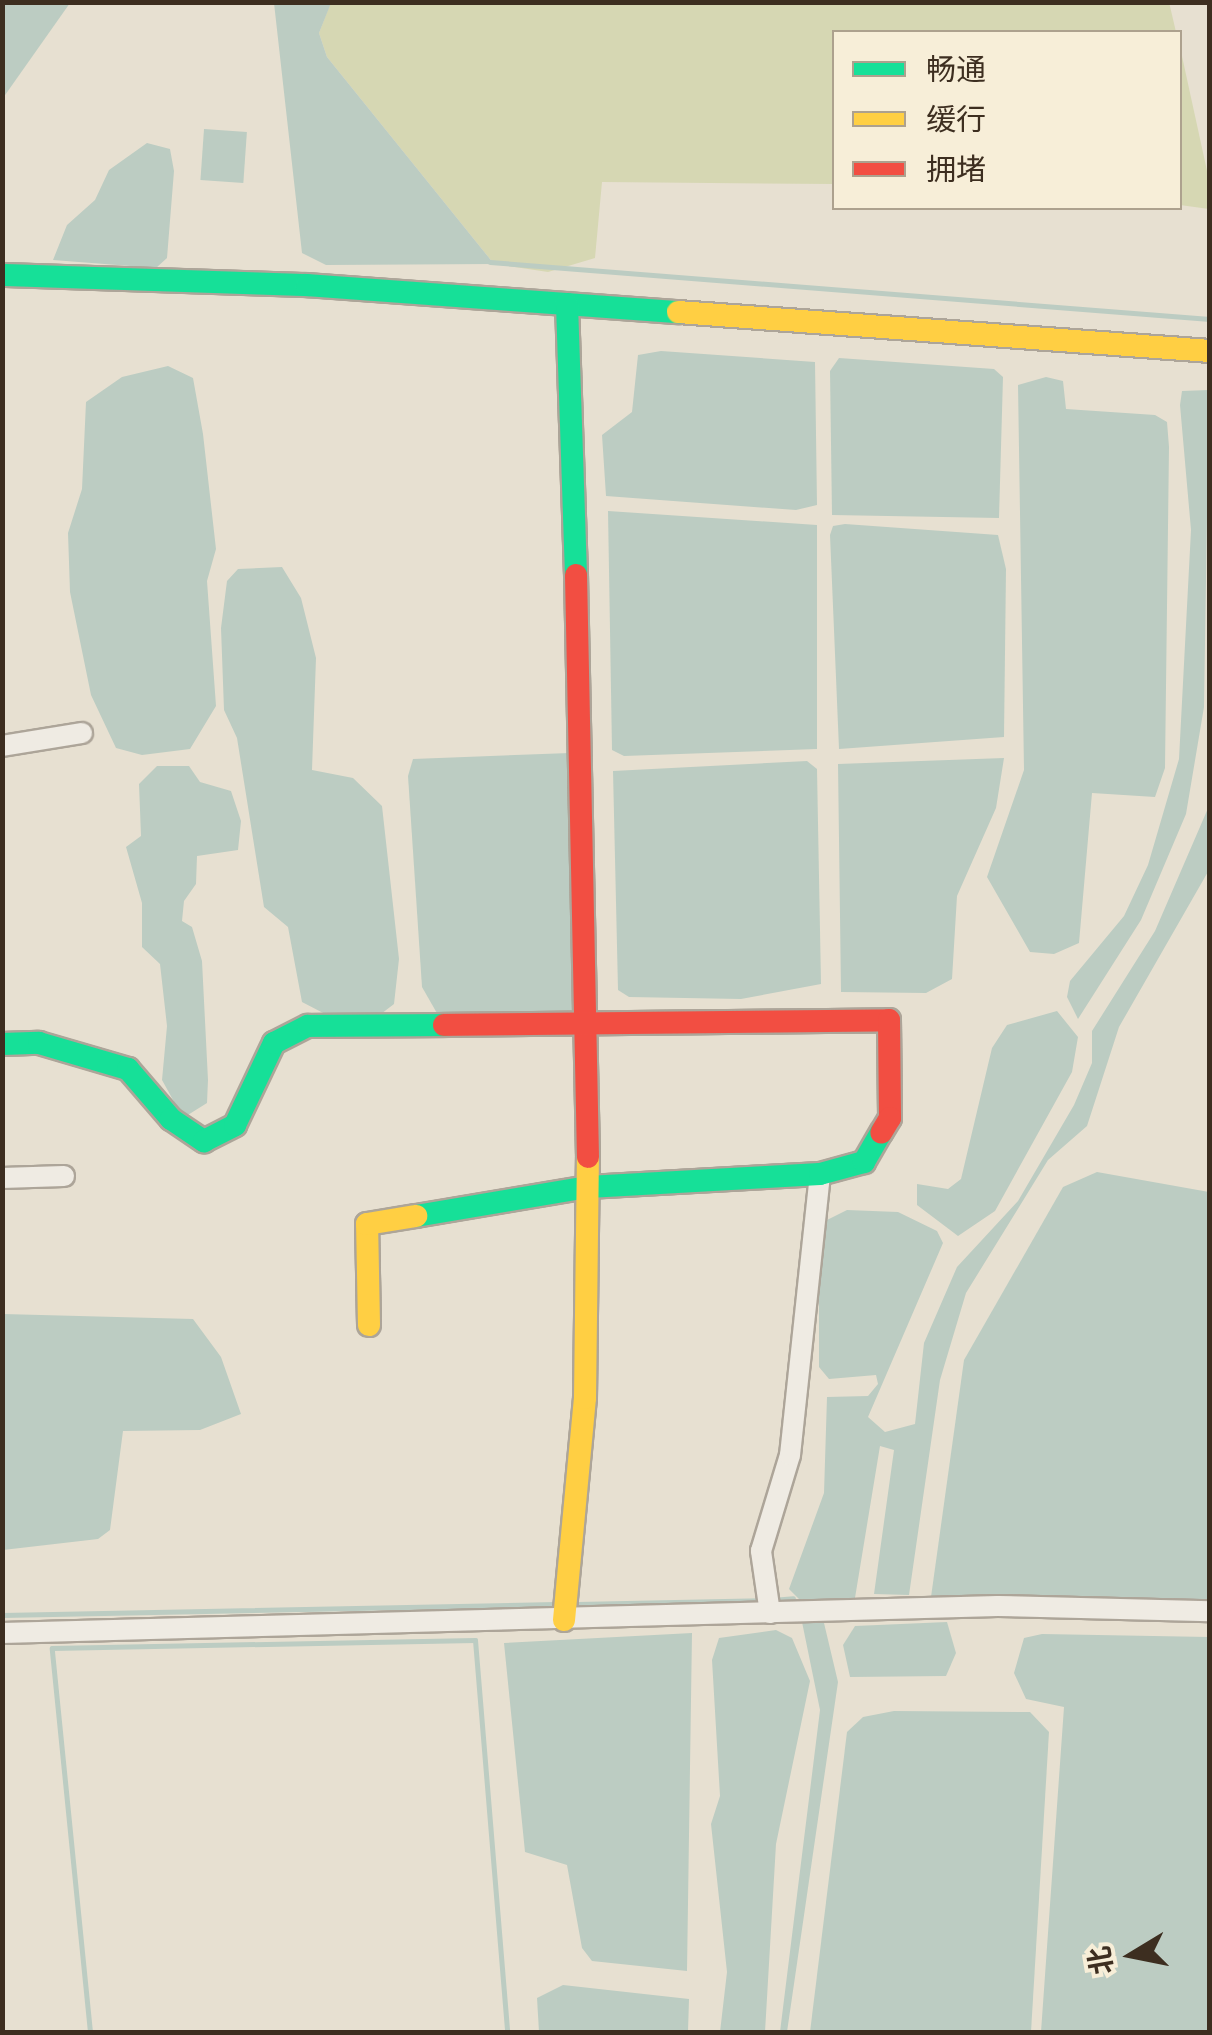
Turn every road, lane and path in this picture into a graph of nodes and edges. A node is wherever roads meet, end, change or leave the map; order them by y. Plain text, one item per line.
1 (2, 275) edge
2 (567, 304) junction
3 (1210, 351) edge
4 (82, 733) dead end
5 (2, 746) edge
6 (590, 1020) junction
7 (2, 1044) edge
8 (820, 1174) junction
9 (64, 1176) dead end
10 (2, 1178) edge
11 (588, 1187) junction
12 (370, 1326) dead end
13 (1210, 1611) edge
14 (770, 1613) junction
15 (564, 1620) junction
16 (2, 1634) edge

1 - 2 street
2 - 3 street
2 - 6 street
4 - 5 street
6 - 7 street
6 - 8 street
6 - 11 street
8 - 11 street
8 - 14 street
9 - 10 street
11 - 12 street
11 - 15 street
13 - 14 street
14 - 15 street
15 - 16 street

